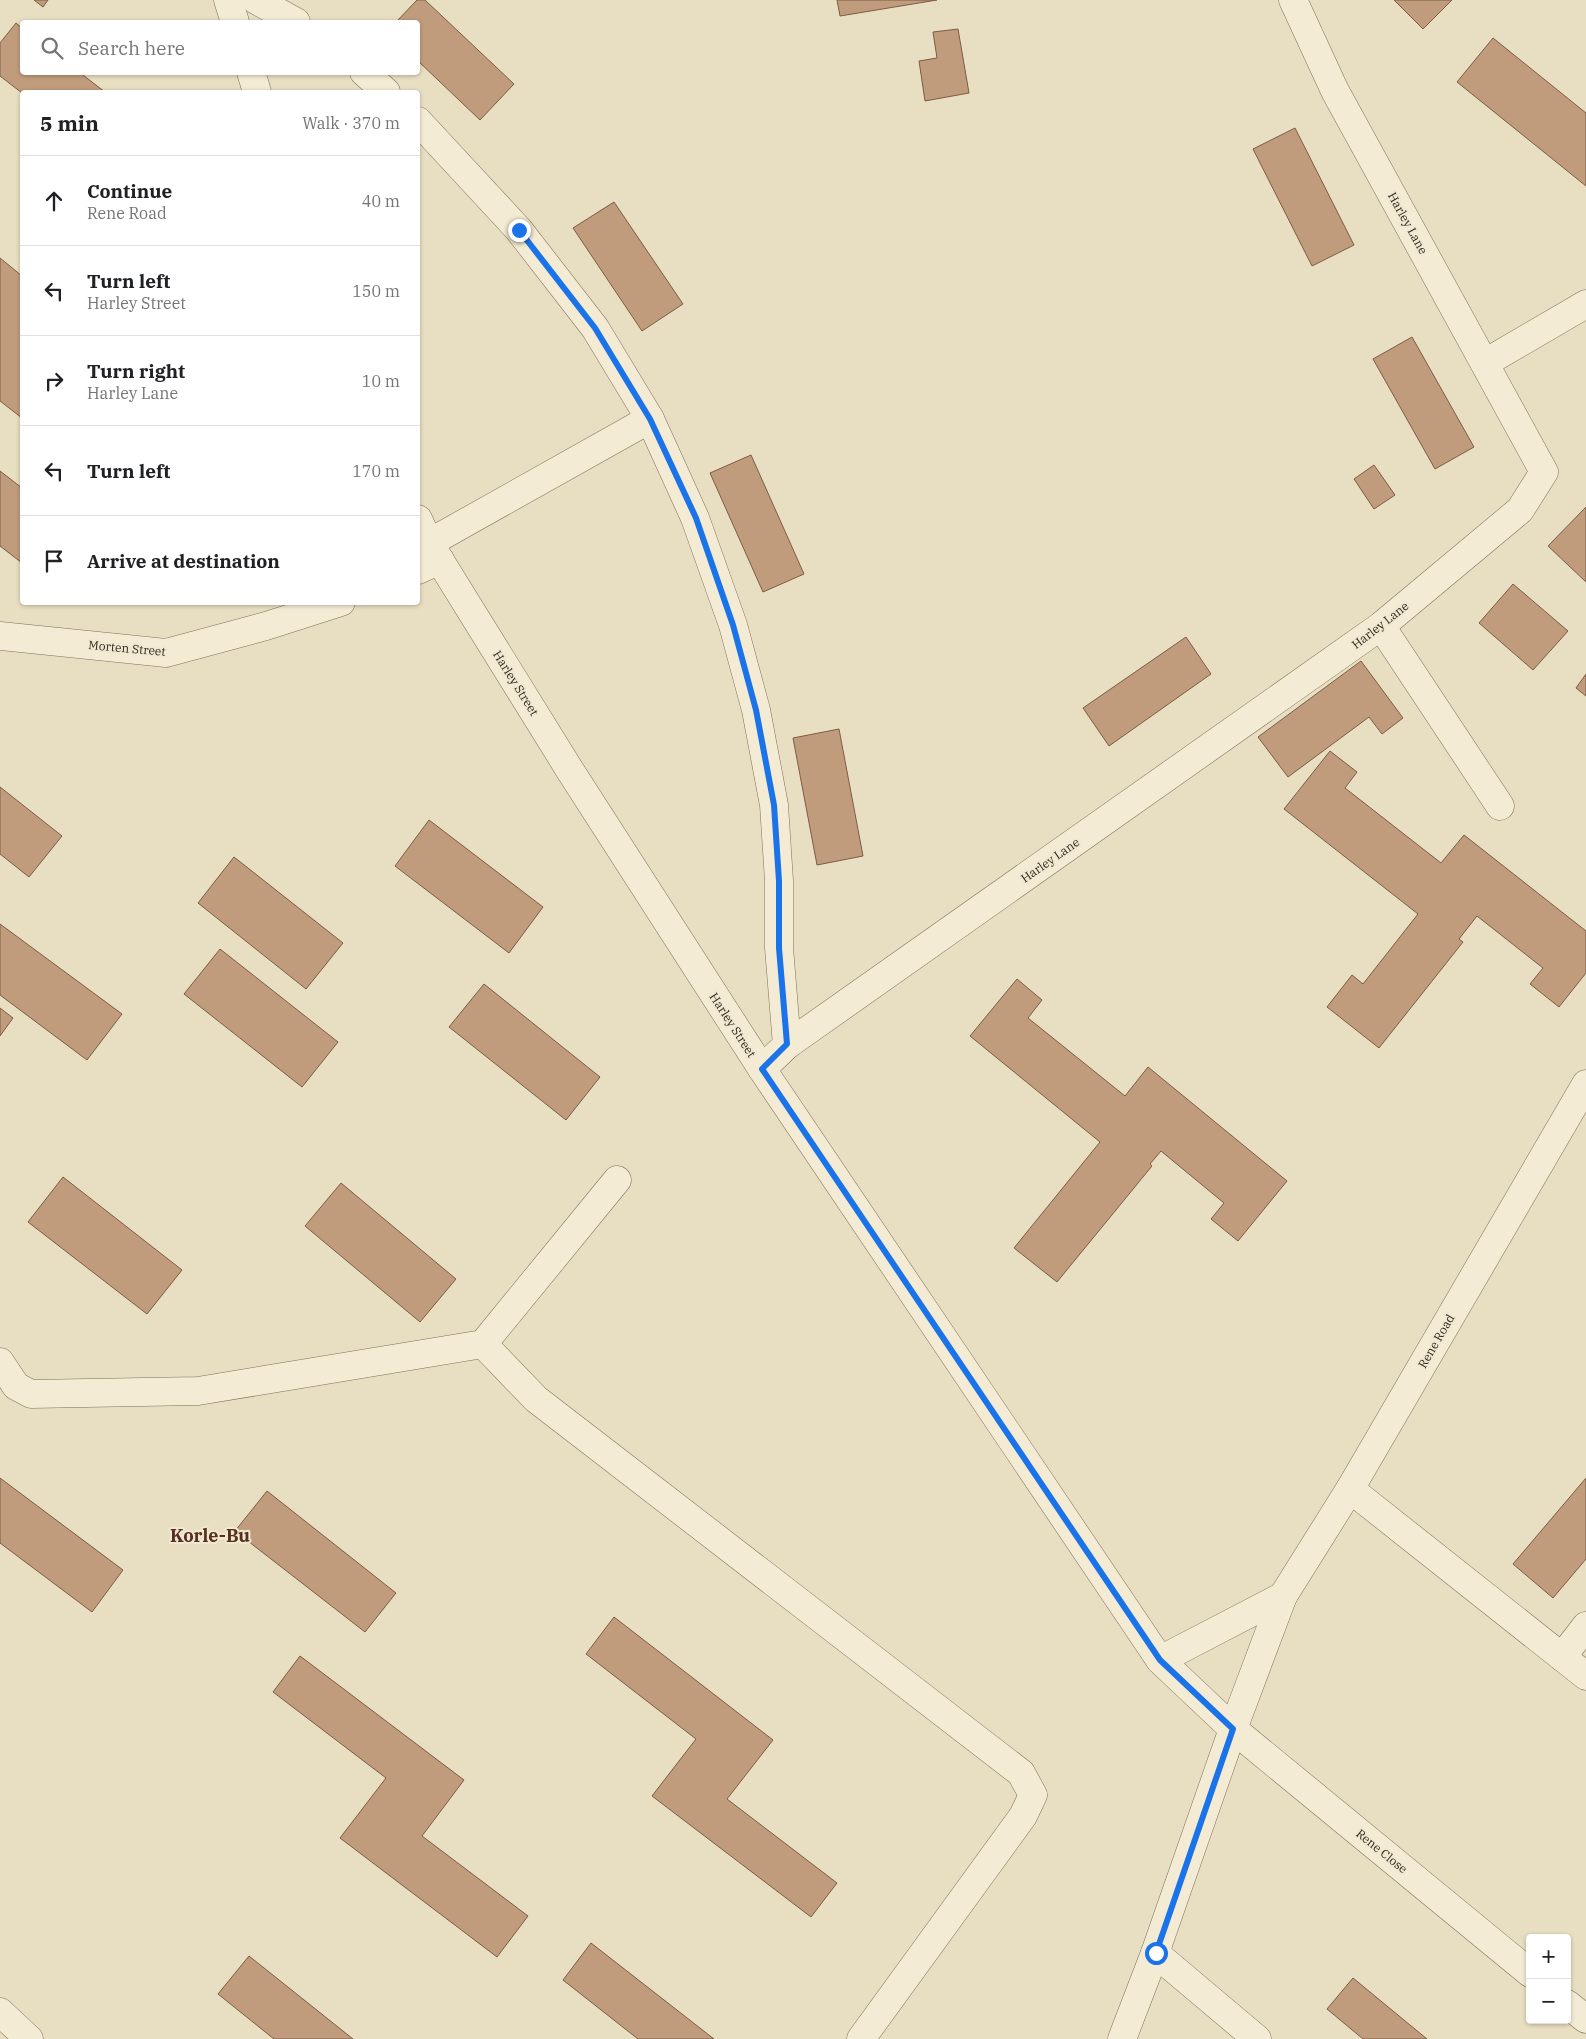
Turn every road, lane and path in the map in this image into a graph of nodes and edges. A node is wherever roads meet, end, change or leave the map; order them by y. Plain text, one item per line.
1 (228, 0) edge
2 (256, 0) edge
3 (1293, 0) edge
4 (234, 20) edge
5 (292, 20) edge
6 (252, 75) edge
7 (367, 75) edge
8 (256, 90) edge
9 (384, 90) edge
10 (420, 123) edge
11 (1582, 312) edge
12 (1485, 363) junction
13 (650, 419) junction
14 (426, 548) edge
15 (331, 605) edge
16 (1381, 626) junction
17 (0, 636) edge
18 (1500, 806) dead end
19 (787, 1044) junction
20 (762, 1069) junction
21 (1586, 1084) edge
22 (617, 1180) dead end
23 (483, 1344) junction
24 (0, 1362) edge
25 (1350, 1489) junction
26 (1284, 1596) junction
27 (1586, 1626) edge
28 (1562, 1657) junction
29 (1160, 1660) junction
30 (1586, 1676) edge
31 (1233, 1729) junction
32 (1156, 1953) junction
33 (1526, 1970) edge
34 (1571, 2007) edge
35 (0, 2012) edge
36 (1586, 2019) edge
37 (1254, 2038) edge
38 (29, 2039) edge
39 (861, 2039) edge
40 (1122, 2039) edge

1 - 4 street
2 - 5 street
3 - 12 street, Harley Lane
6 - 8 street
7 - 9 street
10 - 13 street
11 - 12 street
12 - 16 street, Harley Lane
13 - 14 street
13 - 19 street
14 - 20 street, Harley Street
15 - 17 street, Morten Street
16 - 18 street
16 - 19 street, Harley Lane
19 - 20 street, Harley Lane
20 - 29 street, Harley Street
21 - 25 street, Rene Road
22 - 23 street
23 - 24 street
23 - 39 street
25 - 26 street, Rene Road
25 - 28 street
26 - 29 street
26 - 31 street, Rene Road
27 - 28 street
28 - 30 street
29 - 31 street, Harley Street
31 - 32 street, Rene Road
31 - 33 street, Rene Close
32 - 37 street
32 - 40 street, Rene Road
34 - 36 street
35 - 38 street

